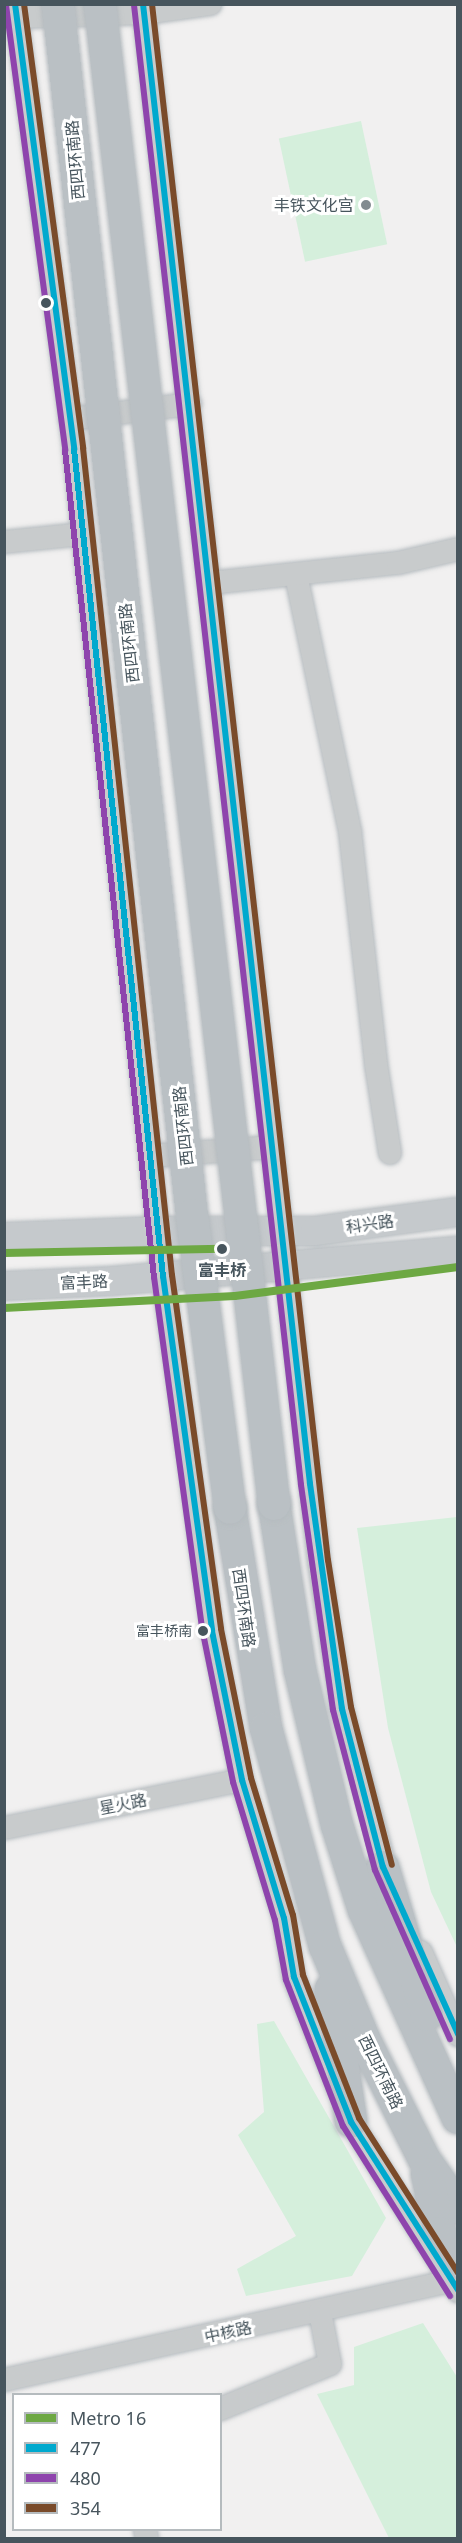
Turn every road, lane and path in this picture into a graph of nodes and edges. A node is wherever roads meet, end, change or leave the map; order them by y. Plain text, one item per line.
1 (57, 4) edge
2 (100, 4) edge
3 (210, 4) edge
4 (144, 9) edge
5 (12, 14) edge
6 (190, 404) junction
7 (70, 419) junction
8 (83, 534) junction
9 (4, 542) edge
10 (458, 549) edge
11 (296, 575) junction
12 (210, 583) junction
13 (273, 1148) junction
14 (390, 1153) dead end
15 (150, 1156) junction
16 (458, 1212) edge
17 (158, 1231) junction
18 (283, 1231) junction
19 (4, 1237) edge
20 (458, 1251) edge
21 (287, 1265) junction
22 (163, 1276) junction
23 (4, 1286) edge
24 (242, 1780) junction
25 (4, 1828) edge
26 (383, 1867) junction
27 (325, 1946) junction
28 (458, 2036) edge
29 (458, 2117) edge
30 (351, 2122) junction
31 (424, 2159) junction
32 (458, 2207) edge
33 (455, 2278) edge
34 (320, 2312) junction
35 (4, 2380) edge
36 (222, 2408) edge

1 - 5 street
1 - 27 highway, 西四环南路, bridge
2 - 29 highway, bridge
3 - 4 street
4 - 5 street
4 - 6 street
5 - 7 street, 西四环南路
6 - 7 street
6 - 12 street
7 - 8 street, 西四环南路
8 - 9 street
8 - 15 street, 西四环南路
10 - 11 street
11 - 12 street
11 - 14 street
12 - 13 street
13 - 15 street
13 - 18 street
15 - 17 street, 西四环南路
16 - 18 main road, 科兴路
17 - 18 main road, 科兴路
17 - 19 main road
17 - 22 street, 西四环南路
18 - 21 street
20 - 21 main road, 科兴路
21 - 22 main road, 科兴路
21 - 26 street
22 - 23 main road, 富丰路
22 - 24 street, 西四环南路
24 - 25 street, 星火路
24 - 30 street, 西四环南路
26 - 28 street
26 - 29 highway
27 - 30 highway
27 - 31 highway, 西四环南路
30 - 33 street, 西四环南路
31 - 32 highway, 西四环南路
31 - 33 highway
33 - 34 street, 中核路
34 - 35 street, 中核路
34 - 36 street

